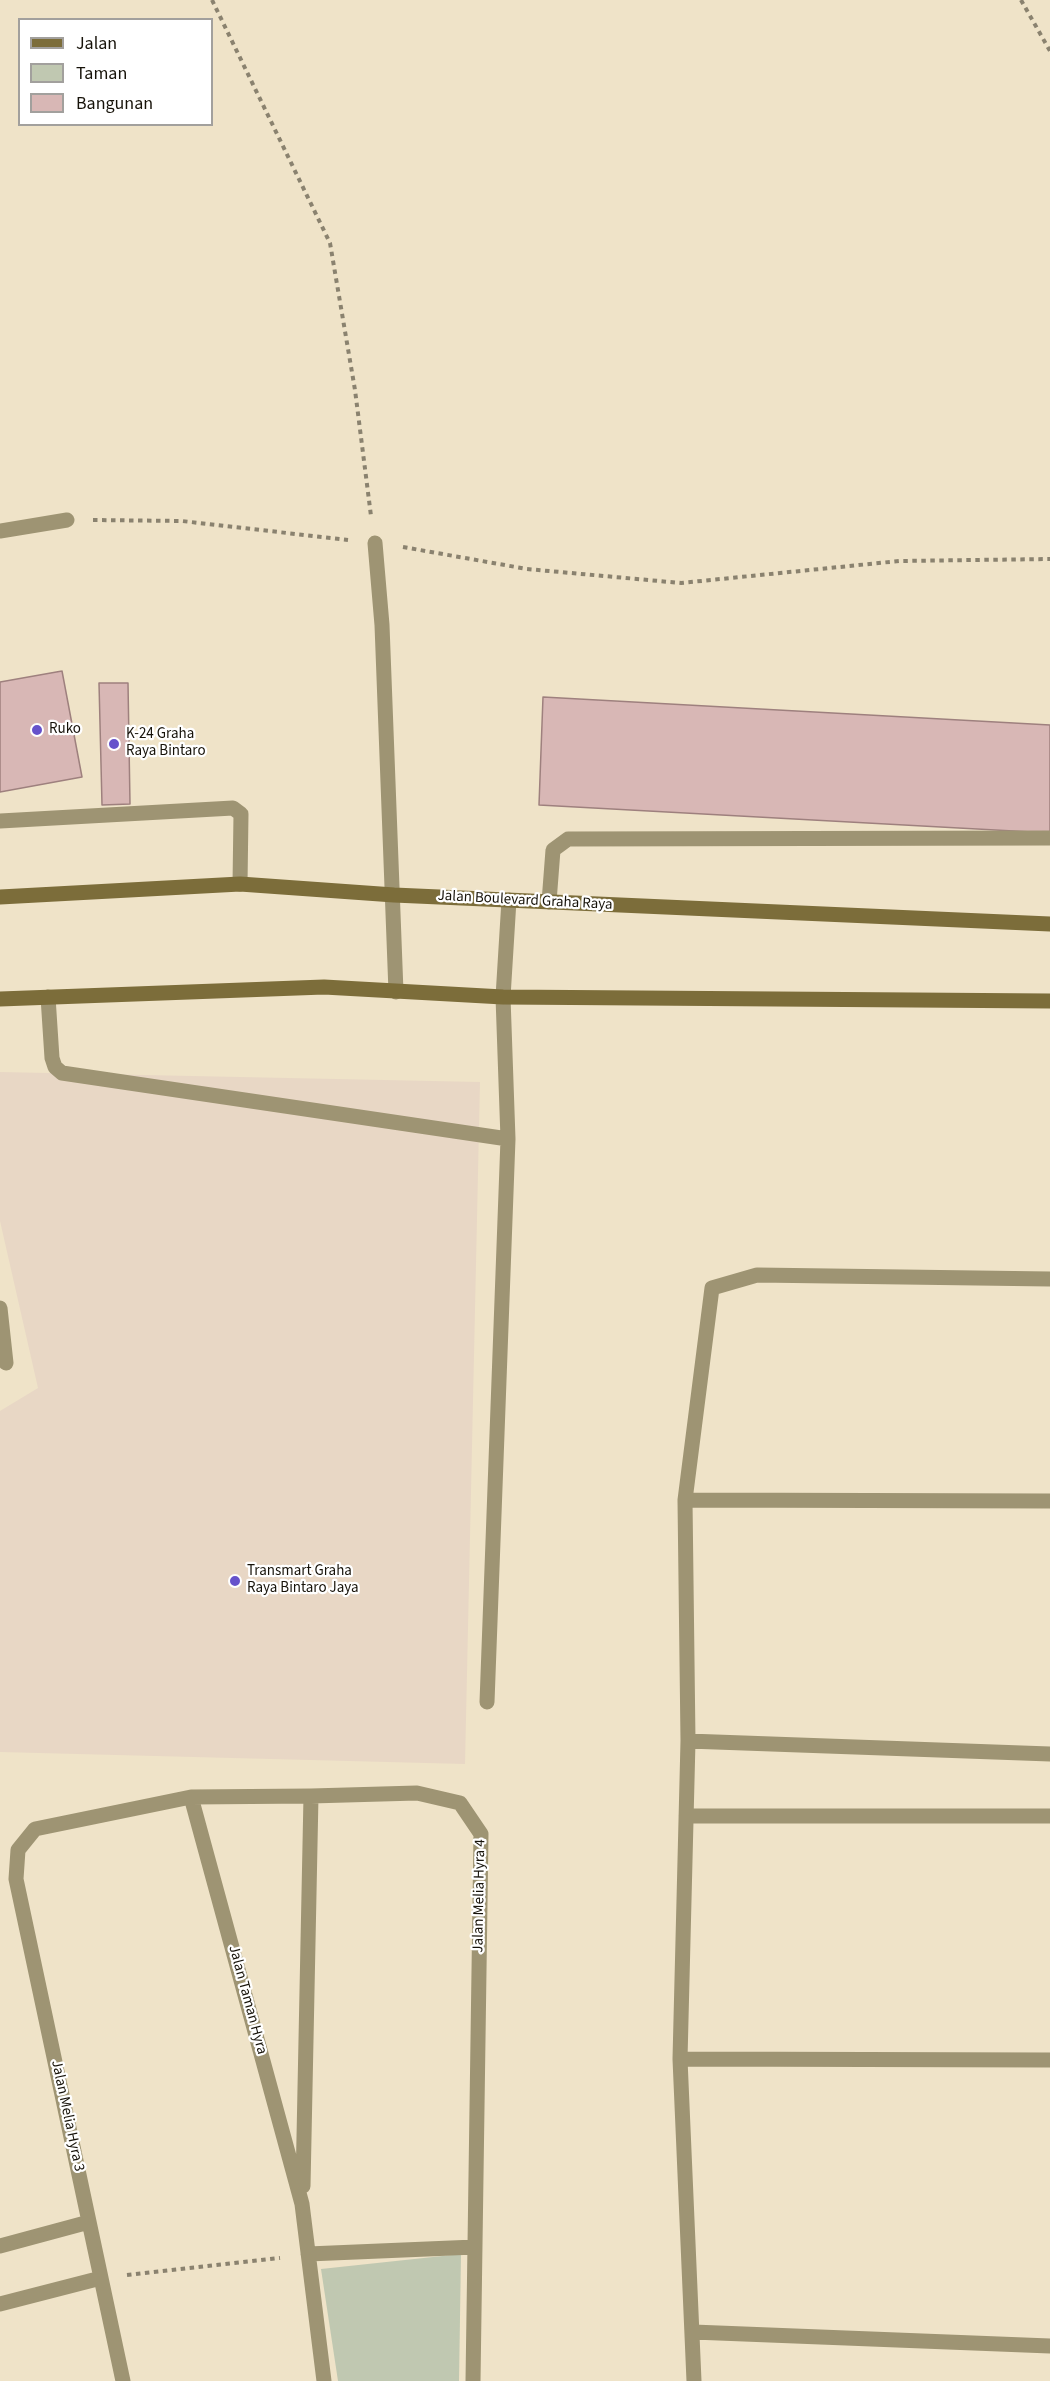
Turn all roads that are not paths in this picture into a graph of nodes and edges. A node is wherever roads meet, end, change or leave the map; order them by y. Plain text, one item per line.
1 (67, 520) road end
2 (0, 531) edge
3 (375, 543) road end
4 (0, 821) edge
5 (1050, 838) edge
6 (240, 884) junction
7 (394, 895) junction
8 (0, 897) edge
9 (509, 900) junction
10 (549, 902) junction
11 (1050, 924) edge
12 (396, 992) junction
13 (48, 997) junction
14 (503, 998) junction
15 (0, 999) edge
16 (1050, 1001) edge
17 (508, 1139) junction
18 (1050, 1280) edge
19 (0, 1308) edge
20 (6, 1363) dead end
21 (685, 1500) junction
22 (1050, 1500) edge
23 (487, 1702) dead end
24 (688, 1741) junction
25 (1050, 1754) edge
26 (311, 1796) junction
27 (191, 1797) junction
28 (1050, 1815) edge
29 (686, 1816) junction
30 (18, 1850) joint
31 (680, 2059) junction
32 (1050, 2060) edge
33 (302, 2204) junction
34 (89, 2222) junction
35 (0, 2246) edge
36 (475, 2247) junction
37 (308, 2254) junction
38 (101, 2278) junction
39 (0, 2304) edge
40 (693, 2332) junction
41 (1050, 2346) edge
42 (123, 2381) edge
43 (324, 2381) edge
44 (472, 2381) edge
45 (694, 2381) edge

1 - 2 street
3 - 7 street
4 - 6 street
5 - 10 street
6 - 7 main road, Jalan Boulevard Graha Raya
6 - 8 main road, Jalan Boulevard Graha Raya
7 - 9 main road, Jalan Boulevard Graha Raya
7 - 12 street
9 - 10 main road, Jalan Boulevard Graha Raya
9 - 14 street
10 - 11 main road, Jalan Boulevard Graha Raya
12 - 13 main road
12 - 14 main road
13 - 15 main road
13 - 17 street
14 - 16 main road
14 - 17 street
17 - 23 street
18 - 21 street
19 - 20 street
21 - 22 street
21 - 24 street
24 - 25 street
24 - 29 street
26 - 27 street, Jalan Melia Hyra 4
26 - 33 street, Jalan Taman Hyra
26 - 36 street, Jalan Melia Hyra 4
27 - 30 street, Jalan Melia Hyra 4
27 - 33 street, Jalan Taman Hyra
28 - 29 street
29 - 31 street
30 - 34 street, Jalan Melia Hyra 3
31 - 32 street
31 - 40 street
33 - 37 street, Jalan Taman Hyra
34 - 35 street
34 - 38 street, Jalan Melia Hyra 3
36 - 37 street
36 - 44 street, Jalan Melia Hyra 4
37 - 43 street, Jalan Taman Hyra
38 - 39 street
38 - 42 street, Jalan Melia Hyra 3
40 - 41 street
40 - 45 street

